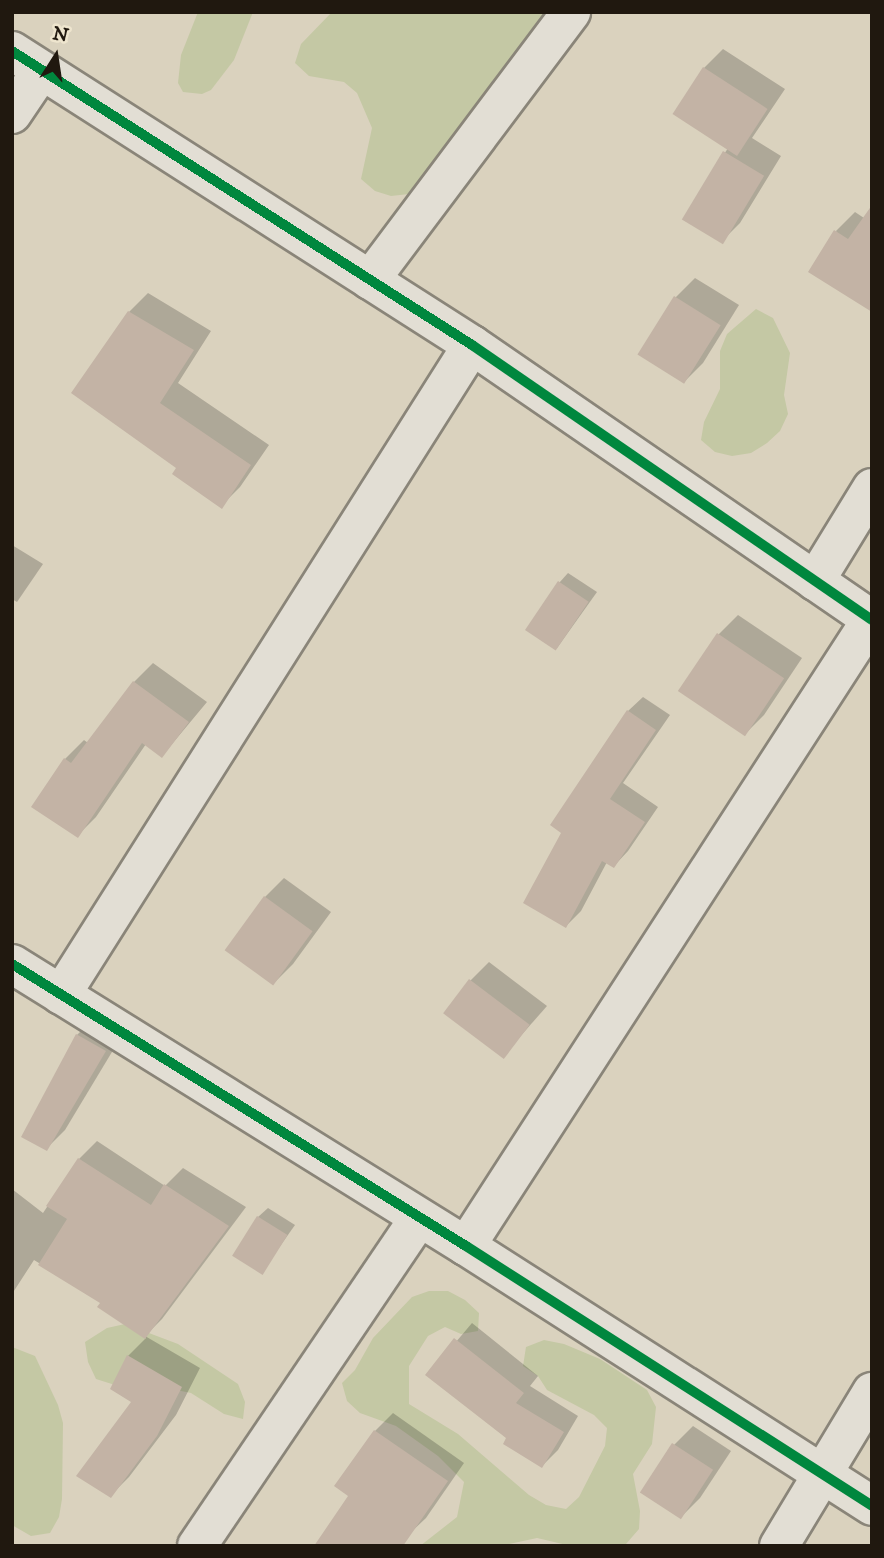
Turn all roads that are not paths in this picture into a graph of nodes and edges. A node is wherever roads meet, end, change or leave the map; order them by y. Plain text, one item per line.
1 (571, 12) edge
2 (26, 61) edge
3 (12, 114) edge
4 (370, 280) junction
5 (472, 345) junction
6 (872, 488) edge
7 (815, 581) junction
8 (872, 620) edge
9 (12, 964) edge
10 (61, 995) junction
11 (418, 1219) junction
12 (466, 1246) junction
13 (872, 1392) edge
14 (821, 1473) junction
15 (872, 1506) edge
16 (197, 1546) edge
17 (779, 1546) edge

1 - 4 street
2 - 3 street
2 - 4 street
4 - 5 street
5 - 7 street
5 - 10 street
6 - 7 street
7 - 8 street
8 - 12 street
9 - 10 street
10 - 11 street
11 - 12 street
11 - 16 street
12 - 14 street
13 - 14 street
14 - 15 street
14 - 17 street

